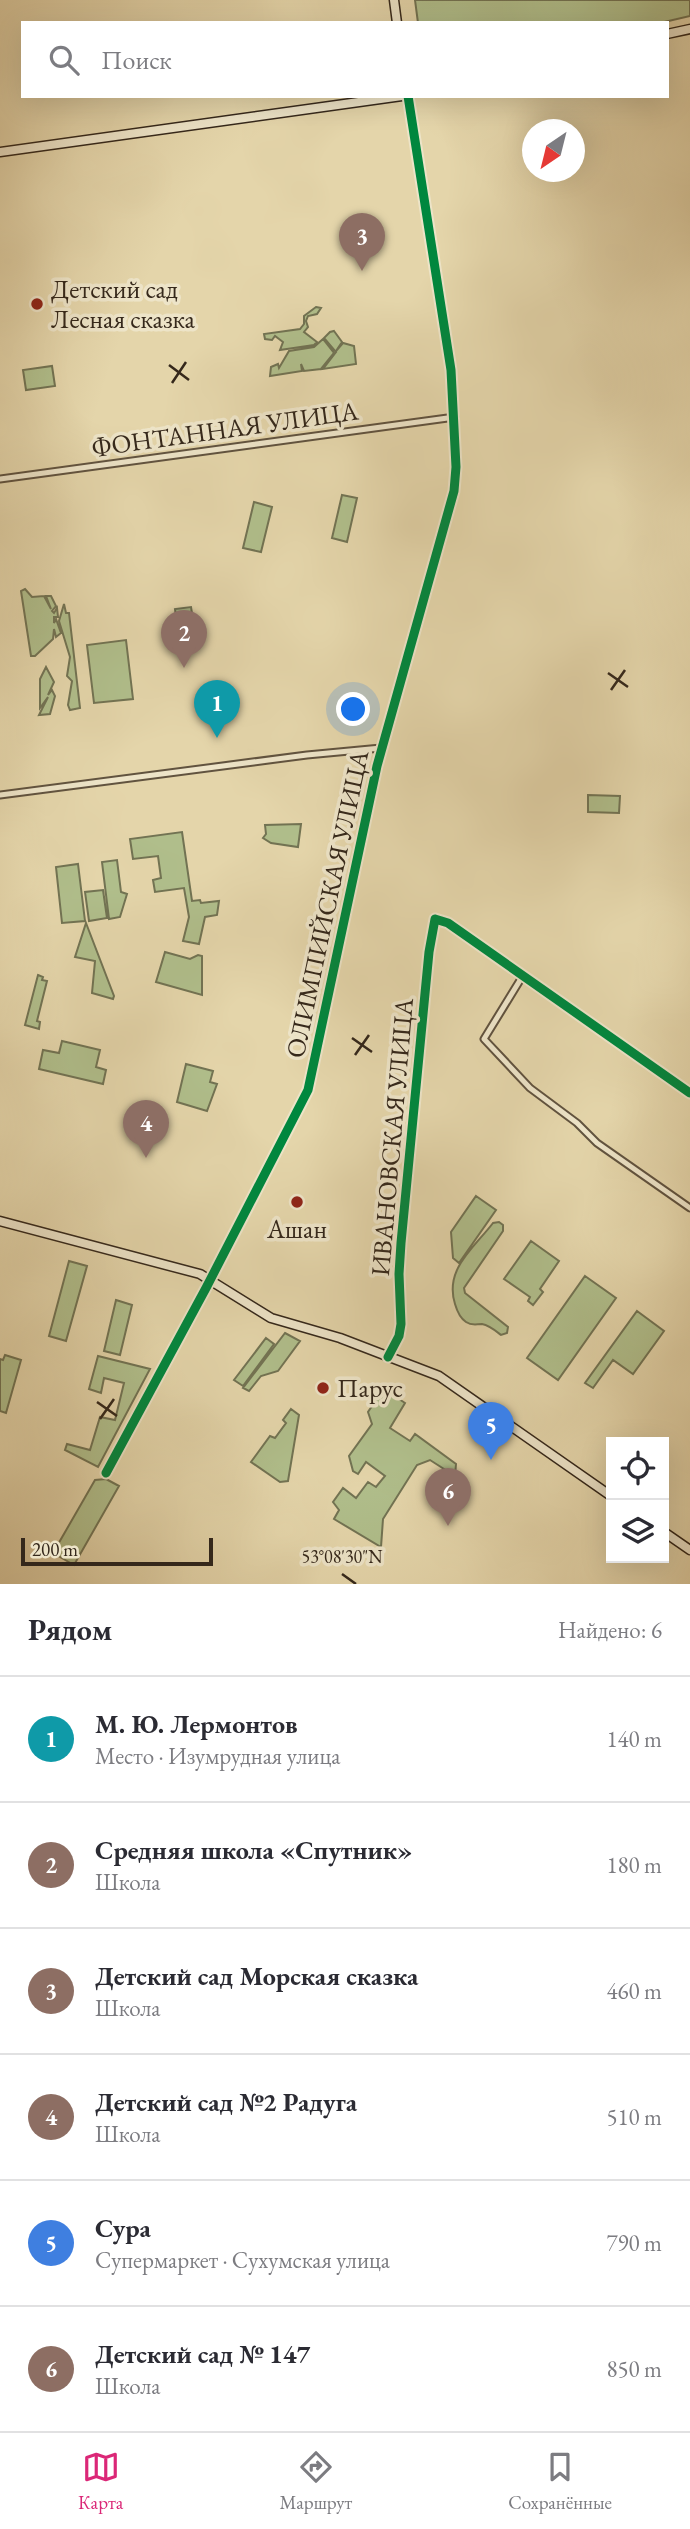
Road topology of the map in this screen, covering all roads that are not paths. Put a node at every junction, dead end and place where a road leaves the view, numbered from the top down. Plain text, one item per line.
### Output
1 (394, 0) edge
2 (397, 21) edge
3 (690, 29) edge
4 (669, 34) edge
5 (388, 98) edge
6 (408, 98) edge
7 (0, 152) edge
8 (455, 417) junction
9 (0, 479) edge
10 (382, 748) junction
11 (0, 795) edge
12 (522, 977) junction
13 (690, 1093) edge
14 (690, 1208) edge
15 (0, 1220) edge
16 (210, 1278) junction
17 (388, 1357) junction
18 (106, 1474) dead end
19 (606, 1493) edge
20 (669, 1535) edge
21 (690, 1550) edge

1 - 2 main road
3 - 4 main road
5 - 7 main road
6 - 8 street, ОЛИМПИЙСКАЯ УЛИЦА
8 - 9 street, ФОНТАННАЯ УЛИЦА
8 - 10 street, ОЛИМПИЙСКАЯ УЛИЦА
10 - 11 street
10 - 16 street, ОЛИМПИЙСКАЯ УЛИЦА
12 - 13 street
12 - 14 street
12 - 17 street, ИВАНОВСКАЯ УЛИЦА
15 - 16 main road
16 - 17 main road
16 - 18 street, ОЛИМПИЙСКАЯ УЛИЦА
17 - 19 main road
20 - 21 main road

